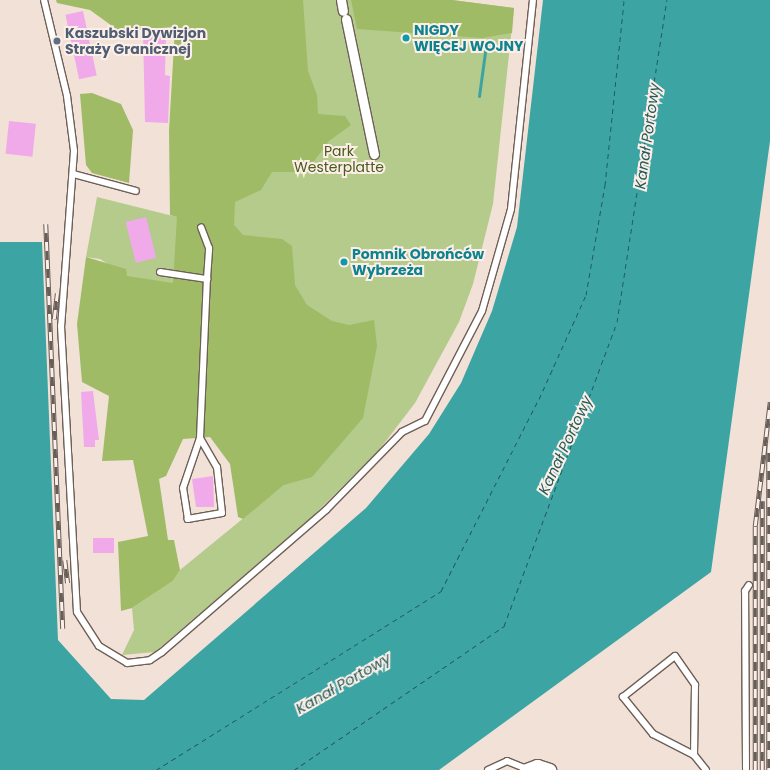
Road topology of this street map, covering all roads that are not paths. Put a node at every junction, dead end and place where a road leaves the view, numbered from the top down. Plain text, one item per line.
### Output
1 (44, 0) edge
2 (341, 0) edge
3 (533, 0) edge
4 (374, 154) dead end
5 (73, 174) junction
6 (136, 191) dead end
7 (201, 227) dead end
8 (160, 272) dead end
9 (207, 279) junction
10 (200, 438) junction
11 (749, 585) dead end
12 (694, 755) junction
13 (488, 770) edge
14 (526, 770) edge
15 (549, 770) edge
16 (706, 770) edge
17 (746, 770) edge

1 - 5 lane
2 - 4 street
3 - 5 lane
5 - 6 lane
7 - 9 lane
8 - 9 lane
9 - 10 lane
10 - 10 lane
11 - 17 lane
12 - 12 lane
12 - 16 lane
13 - 14 lane
14 - 15 street

